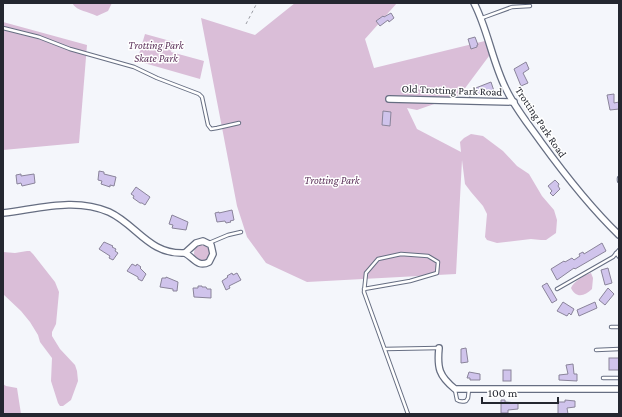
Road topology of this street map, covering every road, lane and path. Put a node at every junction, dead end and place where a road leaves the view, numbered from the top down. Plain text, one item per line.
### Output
1 (257, 3) edge
2 (474, 3) edge
3 (530, 6) dead end
4 (481, 18) junction
5 (246, 24) dead end
6 (3, 28) edge
7 (389, 99) dead end
8 (514, 102) junction
9 (239, 123) dead end
10 (619, 178) edge
11 (619, 181) edge
12 (3, 213) edge
13 (241, 232) dead end
14 (619, 236) edge
15 (209, 243) junction
16 (619, 250) edge
17 (616, 253) junction
18 (185, 254) junction
19 (619, 256) edge
20 (364, 289) junction
21 (557, 289) dead end
22 (610, 327) dead end
23 (619, 327) edge
24 (439, 348) joint
25 (385, 349) junction
26 (619, 349) edge
27 (596, 350) dead end
28 (603, 378) dead end
29 (619, 378) edge
30 (455, 389) junction
31 (469, 389) junction
32 (619, 389) edge
33 (408, 414) edge

1 - 5 path
2 - 4 street, Trotting Park Road
3 - 4 lane
4 - 8 street, Trotting Park Road
6 - 9 lane
7 - 8 street, Old Trotting Park Road
8 - 14 street, Trotting Park Road
10 - 11 lane
12 - 18 street
13 - 15 lane
15 - 18 street
15 - 18 street
16 - 17 lane
17 - 19 lane
17 - 21 lane
20 - 20 lane
20 - 25 lane
22 - 23 lane
24 - 25 lane
24 - 30 street
25 - 33 lane
26 - 27 lane
28 - 29 lane
30 - 31 street
30 - 31 lane
31 - 32 street

